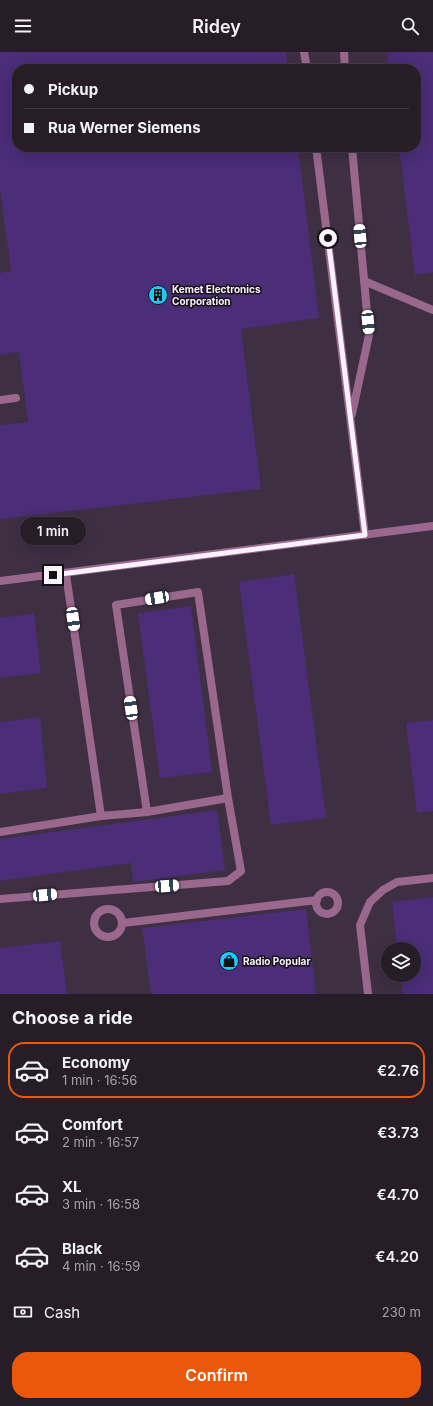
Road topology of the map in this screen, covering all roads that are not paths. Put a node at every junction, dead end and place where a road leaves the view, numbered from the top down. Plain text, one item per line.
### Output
1 (304, 52) edge
2 (344, 52) edge
3 (306, 64) edge
4 (345, 64) edge
5 (317, 152) edge
6 (352, 152) edge
7 (364, 281) junction
8 (433, 310) edge
9 (16, 398) dead end
10 (0, 400) edge
11 (350, 421) junction
12 (433, 526) edge
13 (365, 535) junction
14 (66, 574) junction
15 (0, 582) edge
16 (228, 798) junction
17 (147, 812) junction
18 (101, 816) junction
19 (0, 832) edge
20 (433, 878) edge
21 (0, 899) edge
22 (317, 900) dead end
23 (123, 923) dead end
24 (368, 994) edge

1 - 3 street
2 - 4 street
5 - 11 street
6 - 7 street
7 - 8 street
7 - 11 street
9 - 10 street
11 - 13 street
12 - 13 street
13 - 14 street
14 - 15 street
14 - 18 street
16 - 17 street
16 - 17 street
16 - 21 street
17 - 18 street
18 - 19 street
20 - 24 street
22 - 23 street

